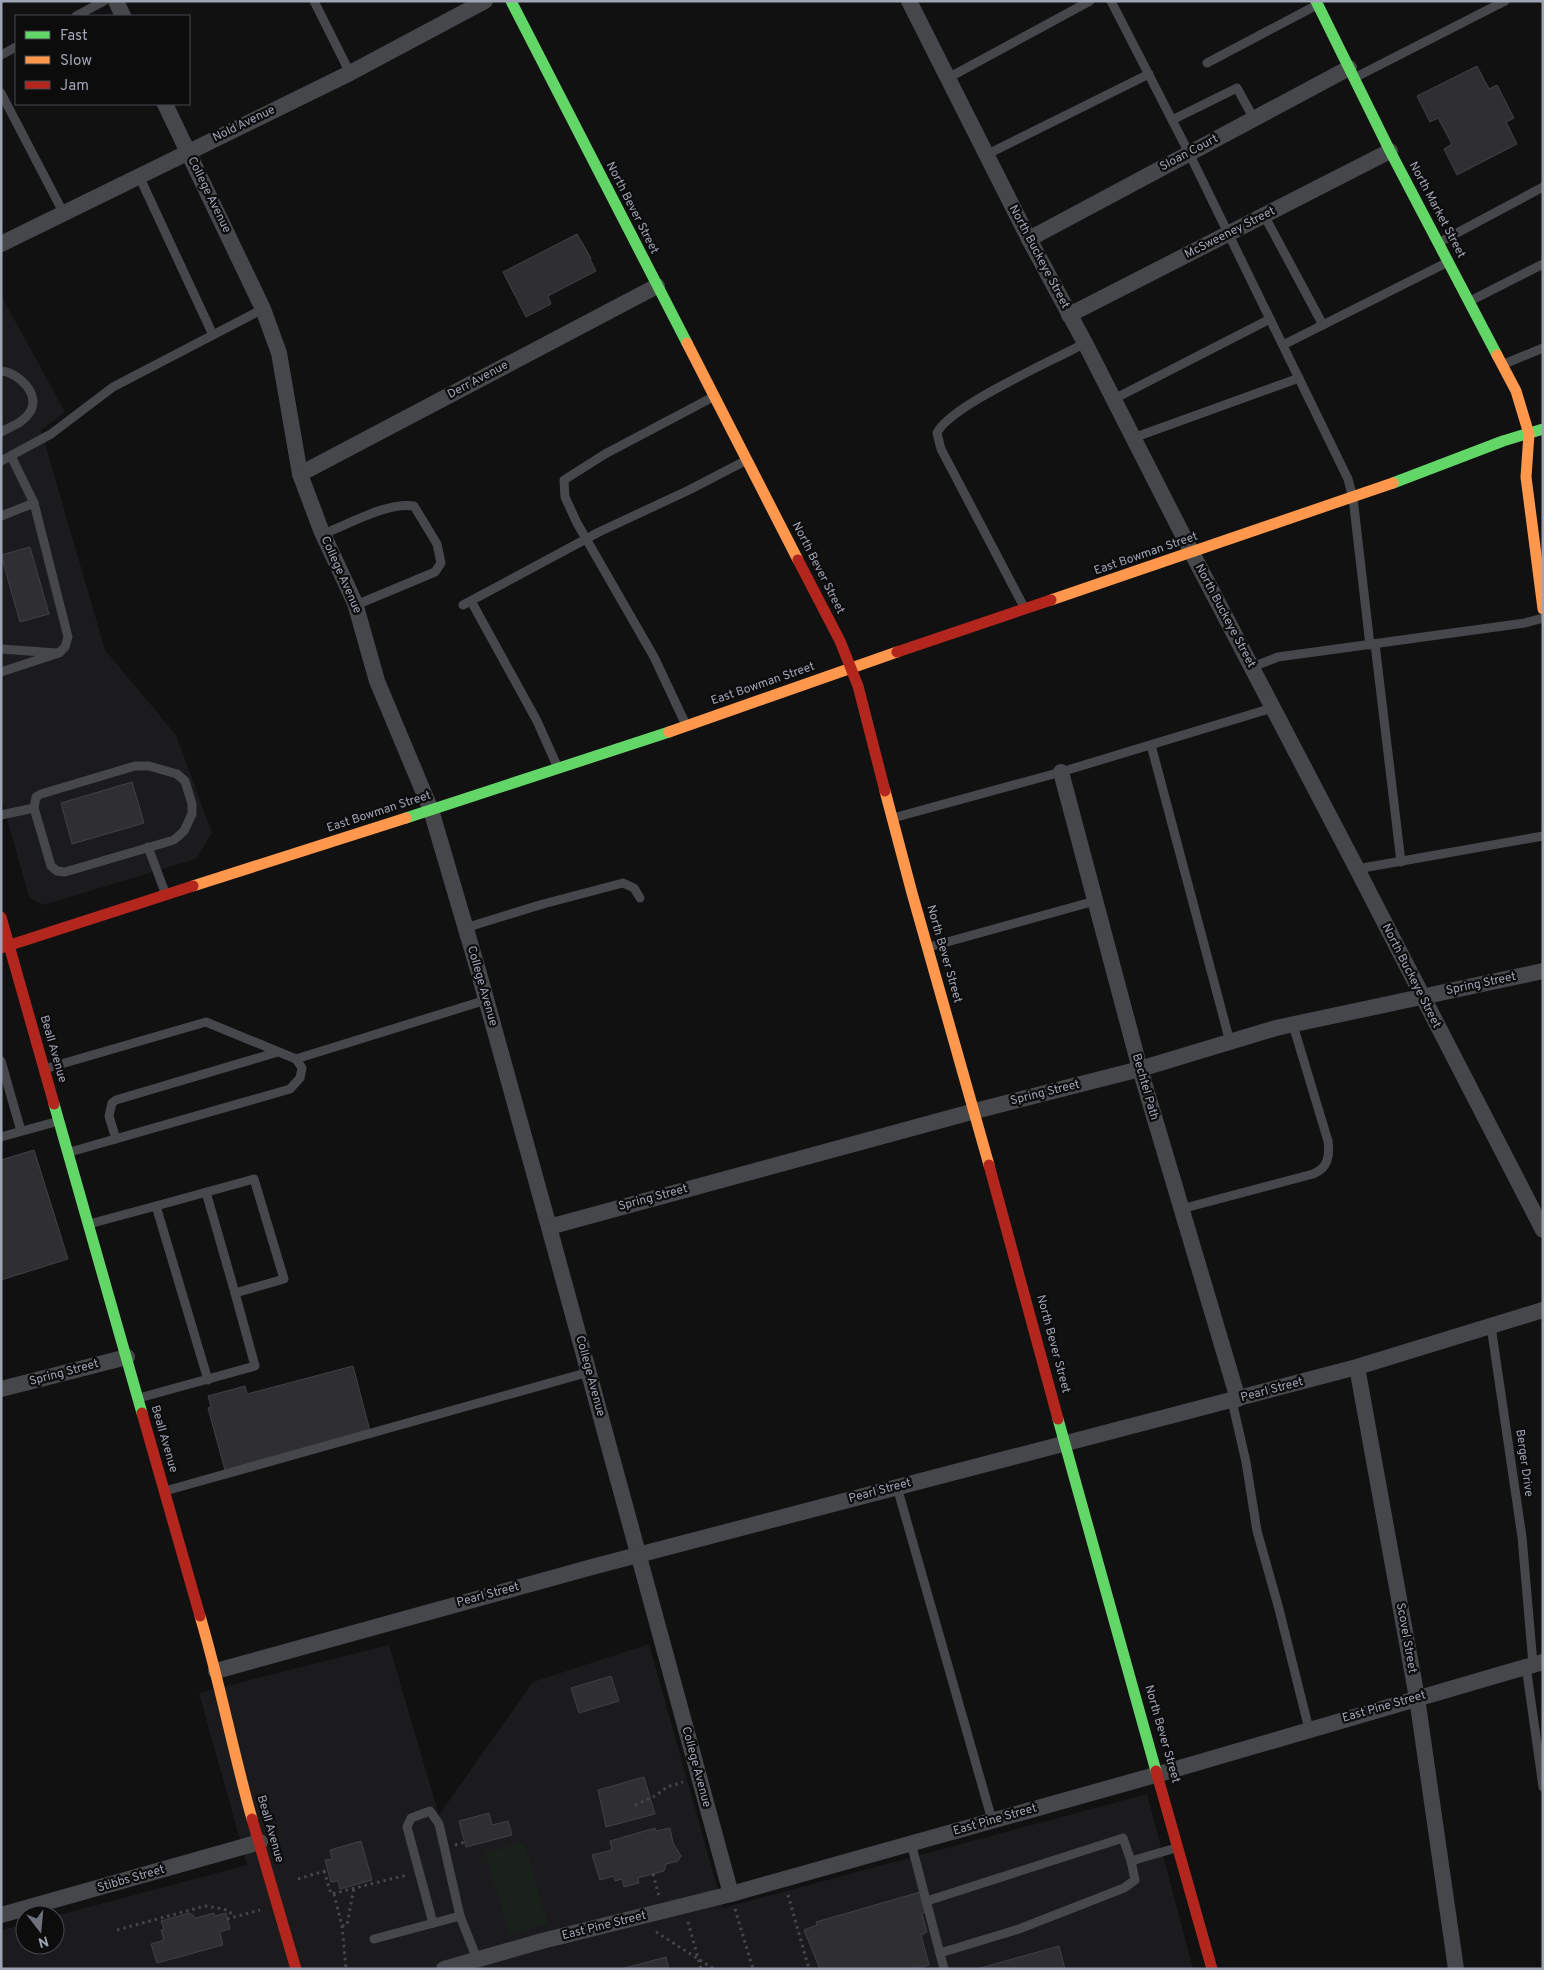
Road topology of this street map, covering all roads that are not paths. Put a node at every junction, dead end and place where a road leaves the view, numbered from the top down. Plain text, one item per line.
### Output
1 (104, 1) edge
2 (116, 1) edge
3 (314, 1) edge
4 (485, 1) edge
5 (511, 1) edge
6 (909, 1) edge
7 (1090, 1) edge
8 (1111, 1) edge
9 (1505, 1) edge
10 (1317, 3) edge
11 (78, 15) edge
12 (123, 15) edge
13 (15, 48) edge
14 (1, 55) edge
15 (1208, 63) dead end
16 (350, 73) junction
17 (1352, 73) junction
18 (1148, 74) junction
19 (948, 78) junction
20 (1, 93) edge
21 (164, 105) edge
22 (1254, 119) junction
23 (1172, 120) junction
24 (1390, 151) junction
25 (188, 152) junction
26 (1189, 153) junction
27 (986, 154) junction
28 (139, 176) junction
29 (1543, 186) edge
30 (63, 212) junction
31 (1264, 216) junction
32 (1229, 234) junction
33 (1029, 238) junction
34 (1439, 243) junction
35 (1, 244) edge
36 (1448, 262) junction
37 (1543, 264) edge
38 (657, 286) junction
39 (1470, 301) junction
40 (263, 309) junction
41 (1069, 315) junction
42 (1270, 319) junction
43 (1323, 325) junction
44 (213, 335) junction
45 (1085, 343) junction
46 (1283, 345) junction
47 (1543, 348) edge
48 (1502, 364) junction
49 (1, 371) edge
50 (1299, 378) junction
51 (715, 396) junction
52 (1114, 399) junction
53 (1543, 430) edge
54 (1, 432) edge
55 (1529, 434) junction
56 (1133, 438) junction
57 (11, 456) junction
58 (748, 459) junction
59 (1, 461) edge
60 (300, 474) junction
61 (1353, 498) junction
62 (34, 503) junction
63 (1, 516) edge
64 (323, 534) junction
65 (587, 538) junction
66 (1192, 553) junction
67 (356, 605) junction
68 (1025, 609) junction
69 (1543, 609) edge
70 (1543, 618) edge
71 (1372, 644) junction
72 (1, 648) edge
73 (59, 653) junction
74 (1252, 667) junction
75 (851, 668) junction
76 (1, 672) edge
77 (1272, 708) junction
78 (686, 726) junction
79 (1151, 746) junction
80 (558, 768) junction
81 (1061, 772) junction
82 (34, 808) junction
83 (431, 810) junction
84 (1, 815) edge
85 (892, 818) junction
86 (1543, 836) edge
87 (148, 847) junction
88 (1401, 862) junction
89 (1358, 869) junction
90 (166, 895) junction
91 (640, 898) dead end
92 (1095, 901) junction
93 (1, 917) edge
94 (466, 928) junction
95 (5, 947) edge
96 (927, 947) junction
97 (1543, 970) edge
98 (1421, 996) junction
99 (486, 1000) junction
100 (1293, 1025) junction
101 (1230, 1042) junction
102 (278, 1052) junction
103 (296, 1059) junction
104 (1, 1061) edge
105 (44, 1069) junction
106 (1140, 1069) junction
107 (976, 1111) junction
108 (59, 1121) junction
109 (21, 1131) junction
110 (1, 1137) edge
111 (116, 1139) junction
112 (68, 1153) junction
113 (206, 1192) junction
114 (156, 1206) junction
115 (1181, 1209) junction
116 (89, 1224) junction
117 (549, 1226) junction
118 (1543, 1230) edge
119 (235, 1293) junction
120 (1543, 1310) edge
121 (1492, 1326) junction
122 (127, 1357) junction
123 (1357, 1367) junction
124 (589, 1372) junction
125 (208, 1380) junction
126 (1, 1389) edge
127 (138, 1398) junction
128 (1235, 1400) junction
129 (1065, 1443) junction
130 (897, 1487) junction
131 (165, 1491) junction
132 (639, 1556) junction
133 (1534, 1664) edge
134 (216, 1671) junction
135 (1416, 1698) junction
136 (1309, 1729) junction
137 (1159, 1774) junction
138 (1543, 1787) edge
139 (992, 1820) junction
140 (260, 1842) junction
141 (912, 1843) junction
142 (1179, 1847) junction
143 (1132, 1861) junction
144 (731, 1894) junction
145 (927, 1901) junction
146 (1, 1915) edge
147 (460, 1916) junction
148 (433, 1923) junction
149 (374, 1939) dead end
150 (940, 1953) junction
151 (477, 1959) junction
152 (296, 1969) edge
153 (444, 1969) edge
154 (944, 1969) edge
155 (1212, 1969) edge
156 (1456, 1969) edge

1 - 11 lane
2 - 12 street
3 - 16 lane
4 - 16 street, Nold Avenue
5 - 38 main road, North Bever Street
6 - 19 street, North Buckeye Street
7 - 19 lane
8 - 18 lane
9 - 17 lane
10 - 15 lane
10 - 17 main road, North Market Street
13 - 14 lane
16 - 25 street, Nold Avenue
17 - 22 street, Sloan Court
17 - 24 main road, North Market Street
18 - 23 lane
18 - 27 lane
19 - 27 street, North Buckeye Street
20 - 30 lane
21 - 25 street, College Avenue
22 - 23 lane
22 - 26 street, Sloan Court
23 - 26 lane
24 - 31 street, McSweeney Street
24 - 34 main road, North Market Street
25 - 28 street, Nold Avenue
25 - 40 street, College Avenue
26 - 32 lane
26 - 33 street, Sloan Court
27 - 33 street, North Buckeye Street
28 - 30 street, Nold Avenue
28 - 44 lane
29 - 34 lane
30 - 35 street, Nold Avenue
31 - 32 street, McSweeney Street
31 - 43 lane
32 - 41 street, McSweeney Street
32 - 42 lane
33 - 41 street, North Buckeye Street
34 - 36 main road, North Market Street
36 - 39 main road, North Market Street
36 - 43 lane
37 - 39 lane
38 - 51 main road, North Bever Street
38 - 60 street, Derr Avenue
39 - 48 main road, North Market Street
40 - 44 lane
40 - 60 street, College Avenue
41 - 45 street, North Buckeye Street
42 - 46 lane
42 - 52 lane
43 - 46 lane
44 - 57 lane
45 - 52 street, North Buckeye Street
45 - 68 lane
46 - 50 lane
47 - 48 lane
48 - 55 main road, North Market Street
49 - 54 lane
50 - 56 lane
50 - 61 lane
51 - 58 main road, North Bever Street
51 - 65 lane
52 - 56 street, North Buckeye Street
53 - 55 main road, East Bowman Street
55 - 61 main road, East Bowman Street
55 - 69 main road
56 - 66 street, North Buckeye Street
57 - 59 lane
57 - 62 lane
58 - 65 lane
58 - 75 main road, North Bever Street
60 - 64 street, College Avenue
61 - 66 main road, East Bowman Street
61 - 71 lane
62 - 63 lane
62 - 73 lane
64 - 67 street, College Avenue
64 - 67 lane
65 - 78 lane
65 - 80 lane
66 - 68 main road, East Bowman Street
66 - 74 street, North Buckeye Street
67 - 83 street, College Avenue
68 - 75 main road, East Bowman Street
70 - 71 lane
71 - 74 lane
71 - 88 lane
72 - 73 lane
73 - 76 lane
74 - 77 street, North Buckeye Street
75 - 78 main road, East Bowman Street
75 - 85 main road, North Bever Street
77 - 79 lane
77 - 89 street, North Buckeye Street
78 - 80 main road, East Bowman Street
79 - 81 lane
79 - 101 lane
80 - 83 main road, East Bowman Street
81 - 85 lane
81 - 92 street, Bechtel Path
82 - 84 lane
82 - 87 lane
82 - 87 lane
83 - 90 main road, East Bowman Street
83 - 94 street, College Avenue
85 - 96 main road, North Bever Street
86 - 88 lane
87 - 90 lane
88 - 89 lane
89 - 98 street, North Buckeye Street
90 - 95 main road, East Bowman Street
91 - 94 lane
92 - 96 lane
92 - 106 street, Bechtel Path
93 - 95 main road, Beall Avenue
94 - 99 street, College Avenue
95 - 105 main road, Beall Avenue
96 - 107 main road, North Bever Street
97 - 98 street, Spring Street
98 - 100 street, Spring Street
98 - 118 street, North Buckeye Street
99 - 103 lane
99 - 117 street, College Avenue
100 - 101 street, Spring Street
100 - 115 lane
101 - 106 street, Spring Street
102 - 103 lane
102 - 105 lane
102 - 111 lane
103 - 111 lane
104 - 109 lane
105 - 108 main road, Beall Avenue
106 - 107 street, Spring Street
106 - 115 street, Bechtel Path
107 - 117 street, Spring Street
107 - 129 main road, North Bever Street
108 - 109 lane
108 - 112 main road, Beall Avenue
109 - 110 lane
111 - 112 lane
112 - 116 main road, Beall Avenue
113 - 114 lane
113 - 119 lane
113 - 119 lane
114 - 116 lane
114 - 125 lane
115 - 128 street, Bechtel Path
116 - 122 main road, Beall Avenue
117 - 124 street, College Avenue
119 - 125 lane
120 - 121 street, Pearl Street
121 - 123 street, Pearl Street
121 - 133 lane, Berger Drive
122 - 126 street, Spring Street
122 - 127 main road, Beall Avenue
123 - 128 street, Pearl Street
123 - 135 street, Scovel Street
124 - 131 lane
124 - 132 street, College Avenue
125 - 127 lane
127 - 131 main road, Beall Avenue
128 - 129 street, Pearl Street
128 - 136 lane
129 - 130 street, Pearl Street
129 - 137 main road, North Bever Street
130 - 132 street, Pearl Street
130 - 139 lane
131 - 134 main road, Beall Avenue
132 - 134 street, Pearl Street
132 - 144 street, College Avenue
133 - 135 street, East Pine Street
133 - 138 lane, Berger Drive
134 - 140 main road, Beall Avenue
135 - 136 street, East Pine Street
135 - 156 street, Scovel Street
136 - 137 street, East Pine Street
137 - 139 street, East Pine Street
137 - 142 main road, North Bever Street
139 - 141 street, East Pine Street
140 - 146 street, Stibbs Street
140 - 152 main road, Beall Avenue
141 - 144 street, East Pine Street
141 - 145 lane
142 - 143 lane
142 - 155 main road, North Bever Street
143 - 145 lane
143 - 150 lane
144 - 151 street, East Pine Street
145 - 150 lane
147 - 148 lane
147 - 148 lane
147 - 151 lane
148 - 149 lane
150 - 154 lane
151 - 153 street, East Pine Street

